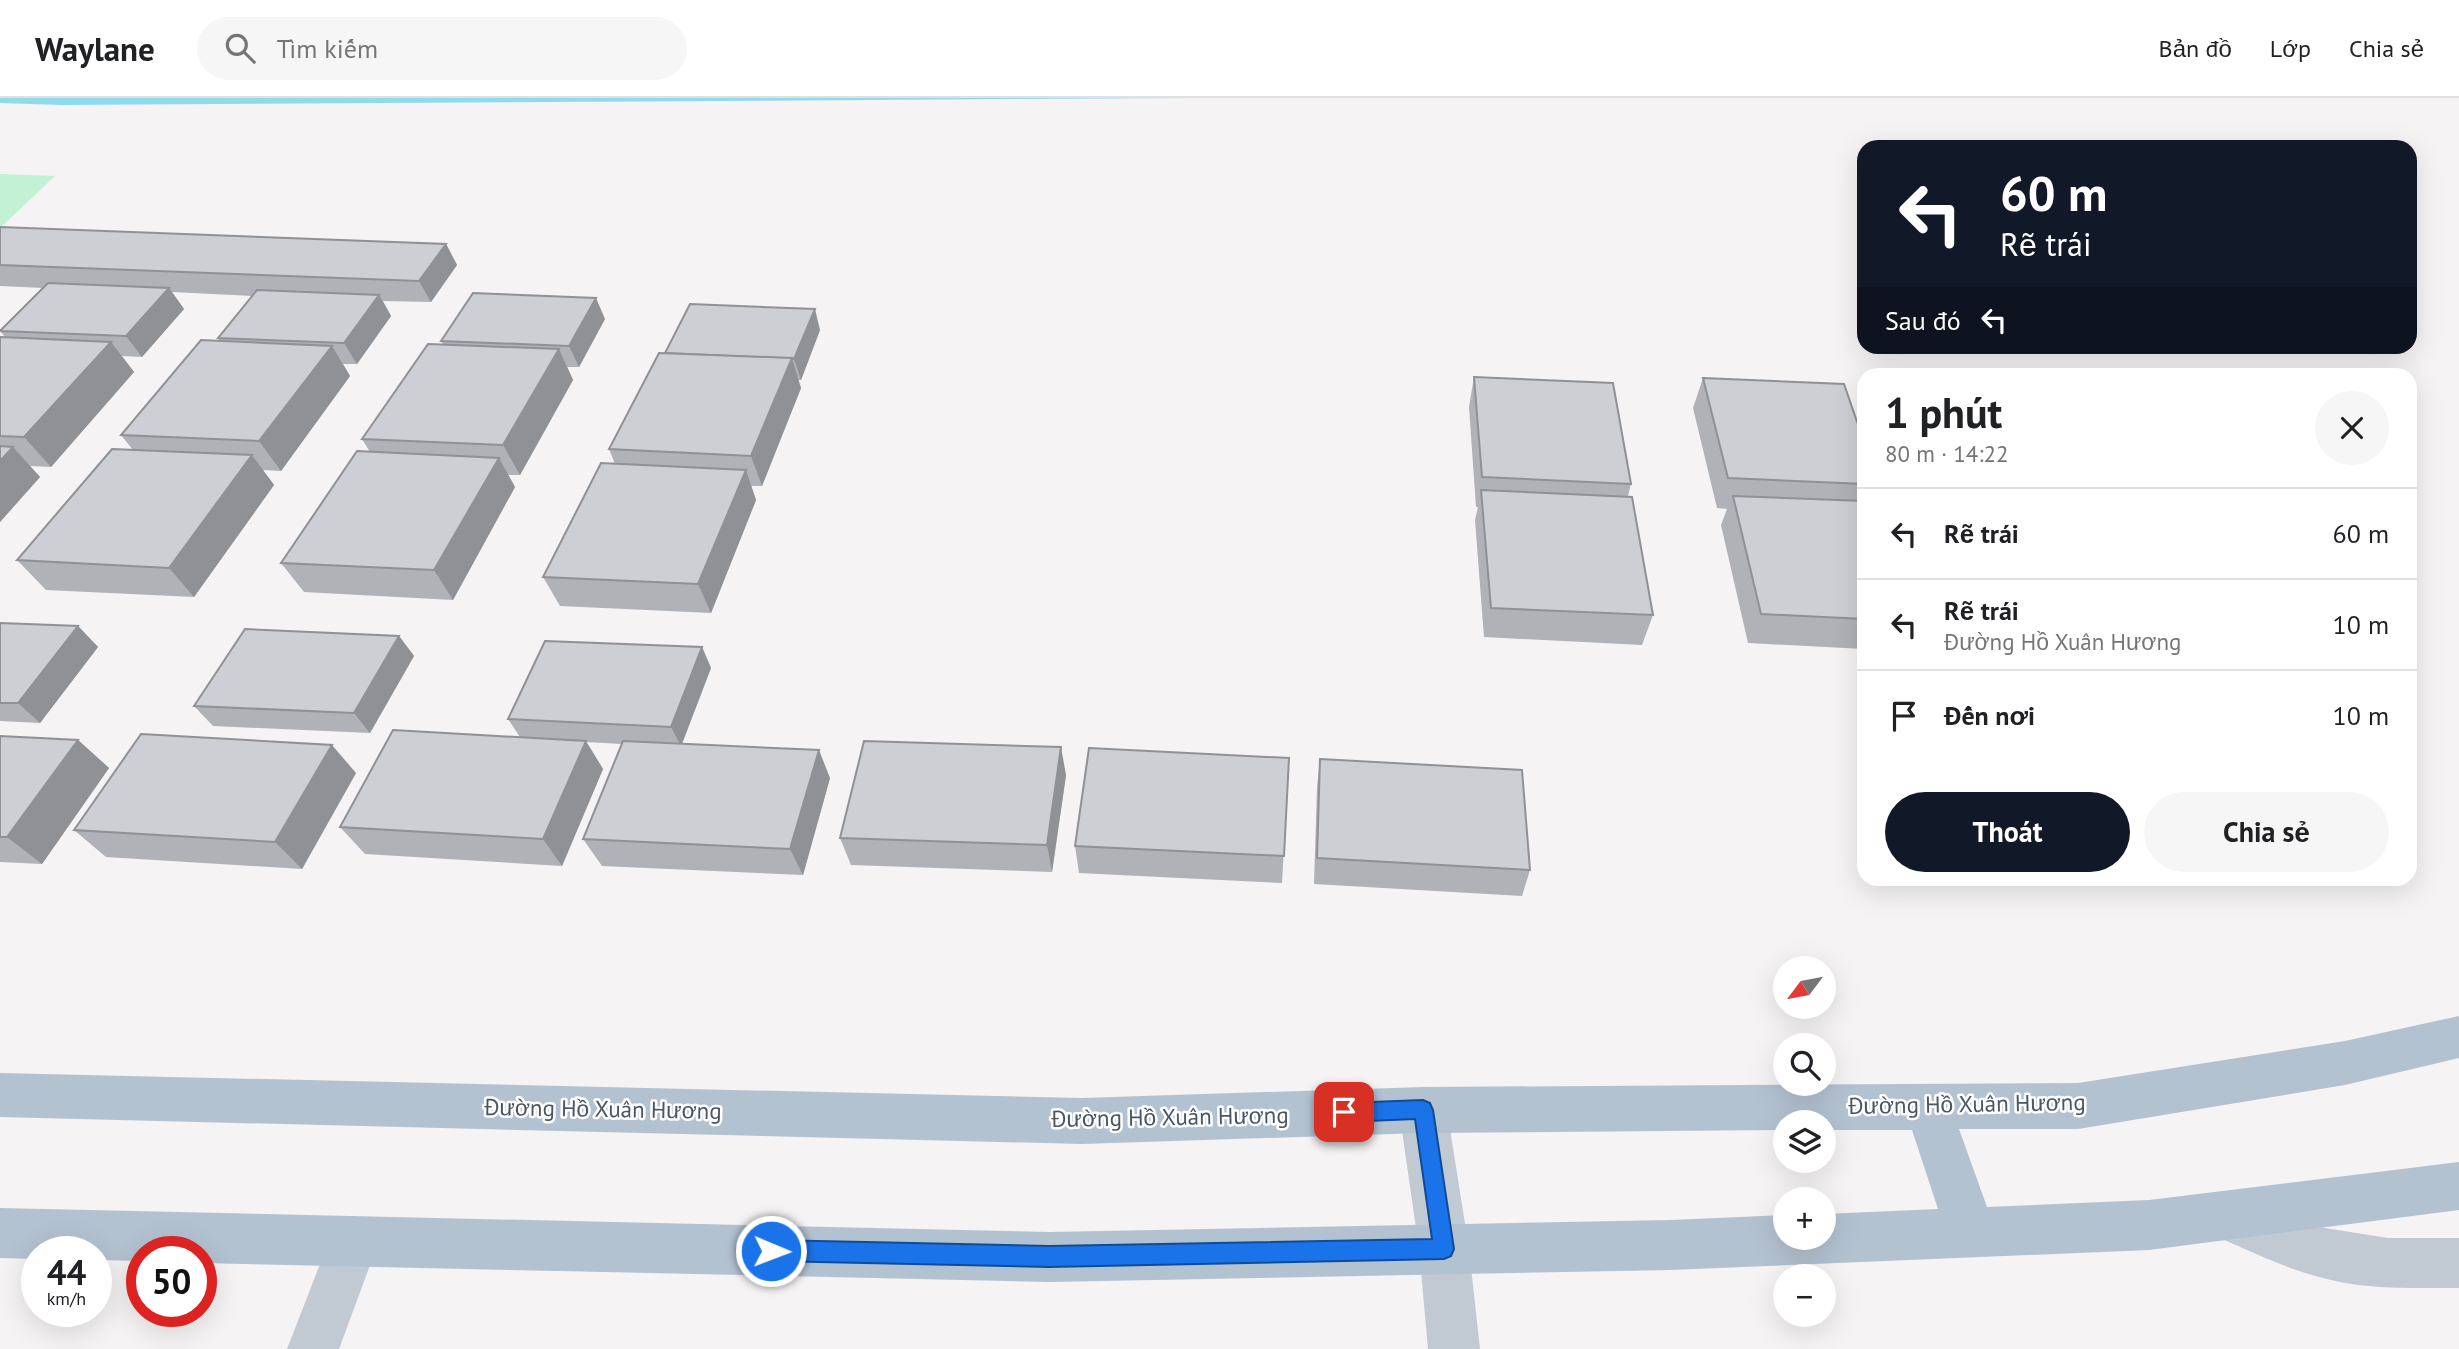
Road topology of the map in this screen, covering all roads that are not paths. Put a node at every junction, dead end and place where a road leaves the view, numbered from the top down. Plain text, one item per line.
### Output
1 (2459, 1037) edge
2 (0, 1095) edge
3 (1927, 1106) junction
4 (1423, 1110) junction
5 (2459, 1186) edge
6 (2225, 1216) junction
7 (1971, 1232) junction
8 (0, 1233) edge
9 (354, 1241) junction
10 (1444, 1249) junction
11 (2459, 1263) edge
12 (313, 1349) edge
13 (1454, 1349) edge

1 - 3 main road, Đường Hồ Xuân Hương
2 - 4 main road, Đường Hồ Xuân Hương
3 - 4 main road, Đường Hồ Xuân Hương
3 - 7 main road
4 - 10 street
5 - 6 main road
6 - 7 main road
6 - 11 street
7 - 10 main road
8 - 9 main road
9 - 10 main road
9 - 12 street
10 - 13 street

